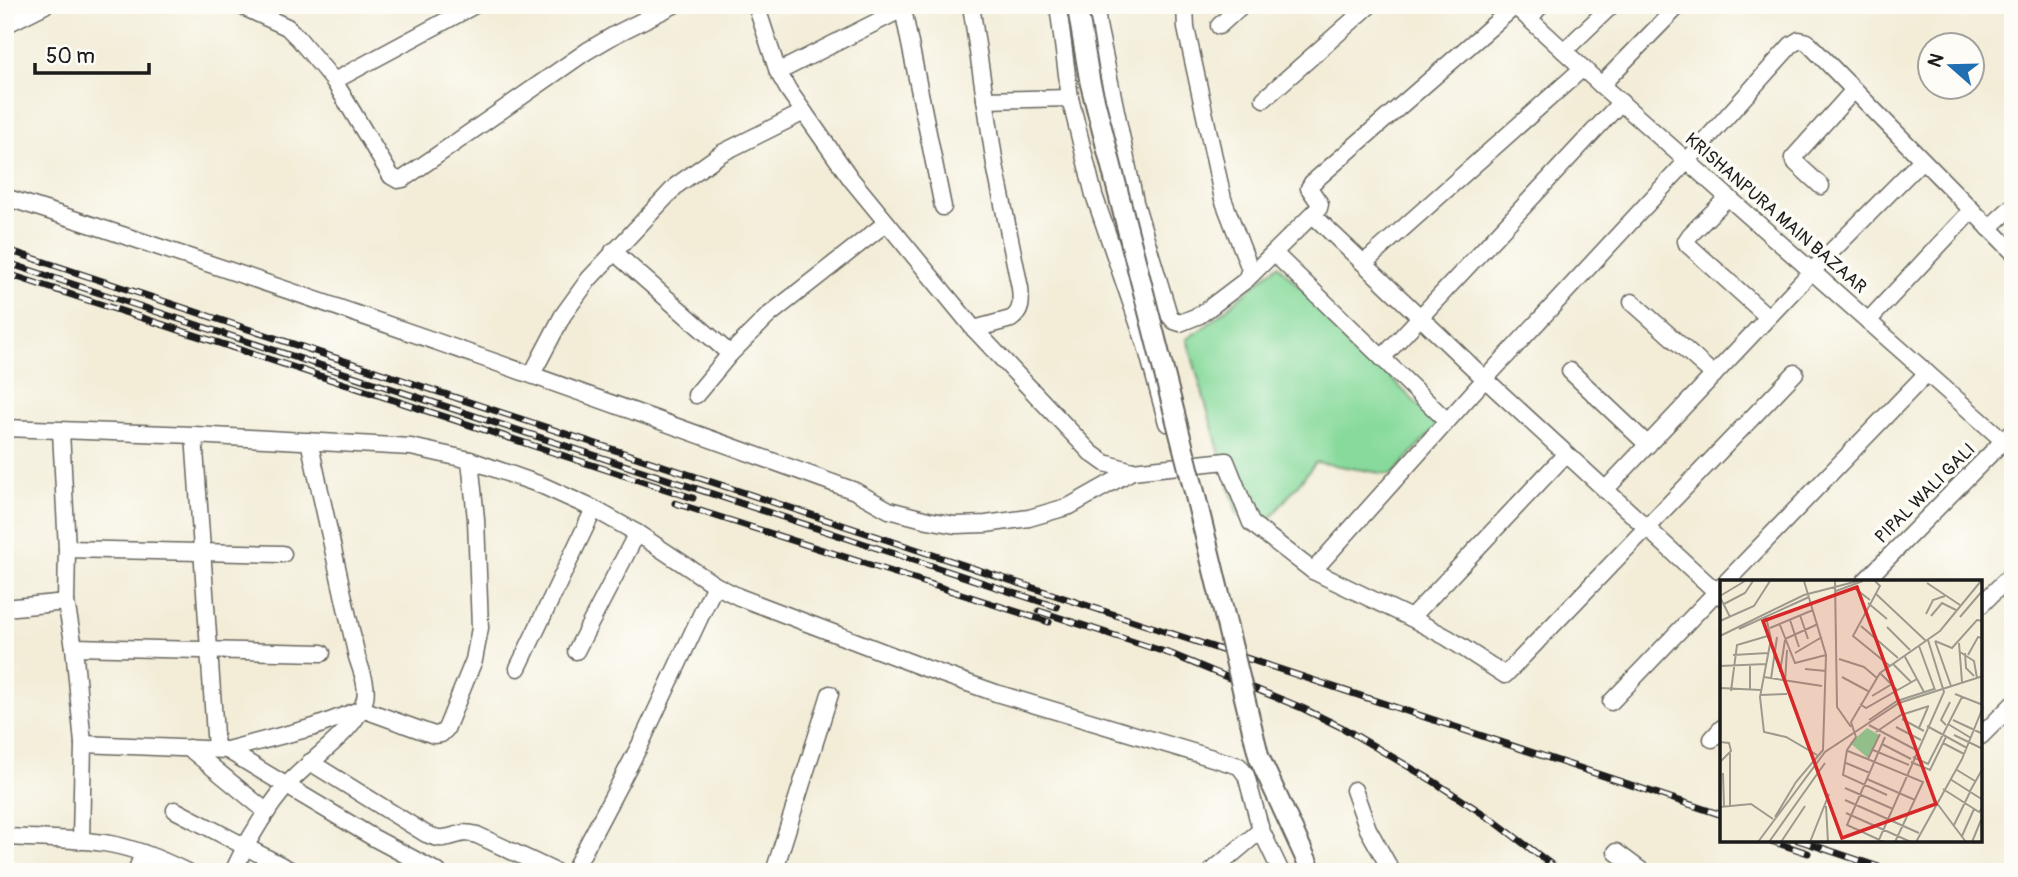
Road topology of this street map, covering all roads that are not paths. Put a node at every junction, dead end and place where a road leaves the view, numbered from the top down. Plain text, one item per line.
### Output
1 (45, 5) edge
2 (239, 5) edge
3 (475, 5) edge
4 (674, 5) edge
5 (755, 5) edge
6 (971, 5) edge
7 (1058, 5) edge
8 (1077, 5) edge
9 (1096, 5) edge
10 (1185, 5) edge
11 (1242, 5) edge
12 (1370, 5) edge
13 (1541, 5) edge
14 (1612, 5) edge
15 (1679, 5) edge
16 (1514, 6) edge
17 (907, 7) edge
18 (1529, 19) junction
19 (5, 25) edge
20 (1219, 26) dead end
21 (1564, 51) junction
22 (1583, 68) junction
23 (778, 72) junction
24 (334, 81) junction
25 (1601, 85) junction
26 (1854, 90) junction
27 (1070, 98) junction
28 (1264, 99) dead end
29 (985, 100) junction
30 (1621, 102) junction
31 (804, 112) junction
32 (1922, 160) junction
33 (1687, 161) junction
34 (1821, 186) dead end
35 (5, 197) edge
36 (1728, 197) junction
37 (2013, 206) edge
38 (943, 207) dead end
39 (1972, 210) junction
40 (1313, 215) junction
41 (886, 223) junction
42 (1989, 228) junction
43 (613, 251) junction
44 (2013, 251) edge
45 (1274, 253) junction
46 (1364, 264) junction
47 (1812, 271) junction
48 (1246, 279) junction
49 (1632, 302) dead end
50 (1420, 317) junction
51 (1768, 317) junction
52 (1868, 321) junction
53 (974, 329) junction
54 (730, 354) junction
55 (1382, 358) junction
56 (1570, 371) dead end
57 (1795, 373) dead end
58 (1927, 373) junction
59 (532, 374) junction
60 (1713, 375) junction
61 (1486, 379) junction
62 (696, 395) dead end
63 (1447, 421) junction
64 (5, 428) edge
65 (61, 431) junction
66 (194, 435) junction
67 (2010, 440) edge
68 (309, 441) junction
69 (1648, 444) junction
70 (1566, 454) junction
71 (470, 460) junction
72 (1179, 466) junction
73 (1132, 471) junction
74 (1605, 490) junction
75 (594, 509) junction
76 (1647, 528) junction
77 (637, 533) junction
78 (67, 549) junction
79 (203, 552) junction
80 (283, 554) dead end
81 (1312, 571) junction
82 (2013, 573) edge
83 (1731, 580) edge
84 (1866, 580) edge
85 (715, 585) junction
86 (1720, 587) edge
87 (1720, 591) edge
88 (66, 602) junction
89 (1983, 603) edge
90 (5, 608) edge
91 (1411, 618) junction
92 (74, 647) junction
93 (209, 650) junction
94 (576, 651) dead end
95 (322, 653) dead end
96 (519, 668) dead end
97 (830, 694) dead end
98 (1611, 702) dead end
99 (2013, 704) edge
100 (362, 709) junction
101 (1983, 734) edge
102 (83, 744) junction
103 (189, 748) junction
104 (221, 750) junction
105 (310, 762) junction
106 (286, 786) junction
107 (1354, 790) dead end
108 (175, 810) dead end
109 (267, 812) junction
110 (1261, 830) junction
111 (5, 837) edge
112 (80, 841) junction
113 (244, 846) junction
114 (1616, 852) dead end
115 (143, 853) junction
116 (136, 872) edge
117 (187, 872) edge
118 (233, 872) edge
119 (294, 872) edge
120 (438, 872) edge
121 (555, 872) edge
122 (573, 872) edge
123 (775, 872) edge
124 (1211, 872) edge
125 (1281, 872) edge
126 (1312, 872) edge
127 (1392, 872) edge
128 (1643, 872) edge

1 - 19 street
2 - 24 street
3 - 24 street
4 - 24 street
5 - 23 street
6 - 29 street
7 - 27 street
8 - 126 main road, bridge
9 - 48 street
10 - 48 street
11 - 20 street
12 - 28 street
13 - 18 street
14 - 21 street
15 - 25 street
16 - 18 street, KRISHANPURA MAIN BAZAAR
16 - 40 street
17 - 23 street
17 - 38 street
18 - 21 street, KRISHANPURA MAIN BAZAAR
21 - 22 street, KRISHANPURA MAIN BAZAAR
22 - 25 street, KRISHANPURA MAIN BAZAAR
22 - 46 street
23 - 31 street
25 - 30 street, KRISHANPURA MAIN BAZAAR
26 - 32 street
26 - 33 street
26 - 34 street
27 - 29 street
27 - 72 street
29 - 53 street
30 - 33 street, KRISHANPURA MAIN BAZAAR
30 - 50 street
31 - 41 street
31 - 43 street
32 - 39 street
32 - 47 street
33 - 36 street, KRISHANPURA MAIN BAZAAR
33 - 61 street
35 - 59 street
36 - 47 street, KRISHANPURA MAIN BAZAAR
36 - 51 street
37 - 42 street
39 - 42 street
39 - 52 street
40 - 45 street
40 - 46 street
41 - 53 street
41 - 54 street
42 - 44 street
43 - 54 street
43 - 59 street
45 - 48 street
45 - 55 street
46 - 50 street
47 - 51 street
47 - 52 street, KRISHANPURA MAIN BAZAAR
49 - 60 street
50 - 55 street
50 - 61 street
51 - 60 street
52 - 58 street, KRISHANPURA MAIN BAZAAR
53 - 73 street
54 - 62 street
55 - 63 street
56 - 69 street
57 - 76 street
58 - 67 street, KRISHANPURA MAIN BAZAAR
58 - 83 street
59 - 73 street
60 - 69 street
61 - 63 street
61 - 70 street
63 - 81 street
64 - 65 street
65 - 66 street
65 - 78 street
66 - 68 street
66 - 79 street
67 - 84 street, PIPAL WALI GALI
68 - 71 street
68 - 100 street
69 - 74 street
70 - 74 street
70 - 91 street
71 - 75 street
71 - 100 street
72 - 73 street
72 - 81 street
74 - 76 street
75 - 77 street
75 - 96 street
76 - 86 street
76 - 91 street
77 - 85 street
77 - 94 street
78 - 79 street
78 - 88 street
79 - 80 street
79 - 93 street
81 - 91 street
82 - 89 street
85 - 110 street
85 - 122 street
87 - 98 street
88 - 90 street
88 - 92 street
92 - 93 street
92 - 102 street
93 - 95 street
93 - 104 street
97 - 123 street
99 - 101 street
100 - 104 street
100 - 105 street
102 - 103 street
102 - 112 street
103 - 104 street
103 - 109 street
104 - 106 street
105 - 106 street
105 - 121 street
106 - 109 street
106 - 120 street
107 - 127 street
108 - 113 street
109 - 113 street
110 - 124 street
110 - 125 street
111 - 112 street
112 - 115 street
113 - 118 street
113 - 119 street
114 - 128 street
115 - 116 street
115 - 117 street

